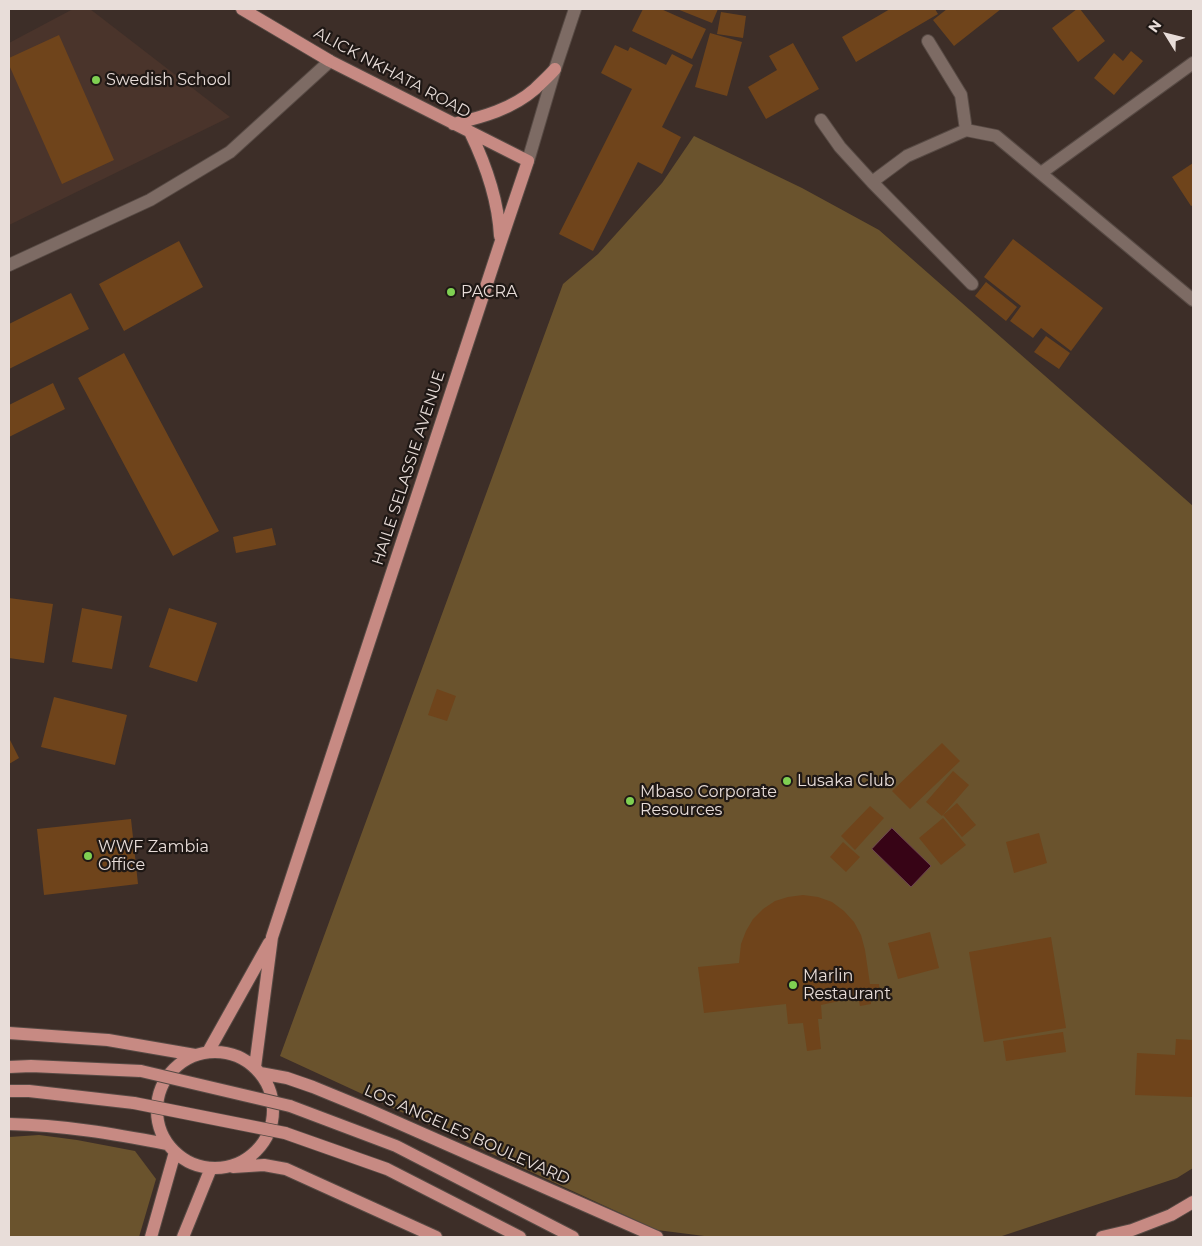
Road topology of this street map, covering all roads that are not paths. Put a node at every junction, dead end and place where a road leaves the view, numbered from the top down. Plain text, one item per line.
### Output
1 (242, 9) edge
2 (575, 9) edge
3 (928, 41) dead end
4 (330, 61) junction
5 (1193, 63) edge
6 (555, 69) junction
7 (821, 120) dead end
8 (453, 124) junction
9 (966, 130) junction
10 (470, 132) junction
11 (528, 161) junction
12 (1041, 173) junction
13 (872, 182) junction
14 (500, 244) junction
15 (9, 265) edge
16 (972, 284) dead end
17 (1193, 300) edge
18 (272, 937) junction
19 (9, 1033) edge
20 (208, 1052) junction
21 (195, 1055) junction
22 (9, 1067) edge
23 (257, 1070) junction
24 (9, 1091) edge
25 (9, 1124) edge
26 (171, 1148) junction
27 (215, 1168) junction
28 (1193, 1202) edge
29 (1127, 1234) edge
30 (151, 1237) edge
31 (184, 1237) edge
32 (436, 1237) edge
33 (520, 1237) edge
34 (573, 1237) edge
35 (657, 1237) edge
36 (1102, 1237) edge

1 - 4 main road, ALICK NKHATA ROAD
2 - 6 street, HAILE SELASSIE AVENUE
3 - 9 street
4 - 8 main road, ALICK NKHATA ROAD
4 - 15 street
5 - 12 street
6 - 8 main road
6 - 11 street, HAILE SELASSIE AVENUE
7 - 13 street
8 - 10 main road, ALICK NKHATA ROAD
9 - 12 street
9 - 13 street
10 - 11 main road, ALICK NKHATA ROAD
10 - 14 main road
11 - 14 main road, HAILE SELASSIE AVENUE
12 - 17 street
13 - 16 street
14 - 18 main road, HAILE SELASSIE AVENUE
18 - 20 main road, HAILE SELASSIE AVENUE
18 - 23 main road, HAILE SELASSIE AVENUE
19 - 21 main road
20 - 21 main road
20 - 23 main road
21 - 26 main road
22 - 34 main road, bridge
23 - 27 main road
23 - 35 main road, LOS ANGELES BOULEVARD
24 - 33 main road, bridge
25 - 26 main road
26 - 27 main road
26 - 30 main road
27 - 31 main road
27 - 32 main road
28 - 29 main road
29 - 36 main road

